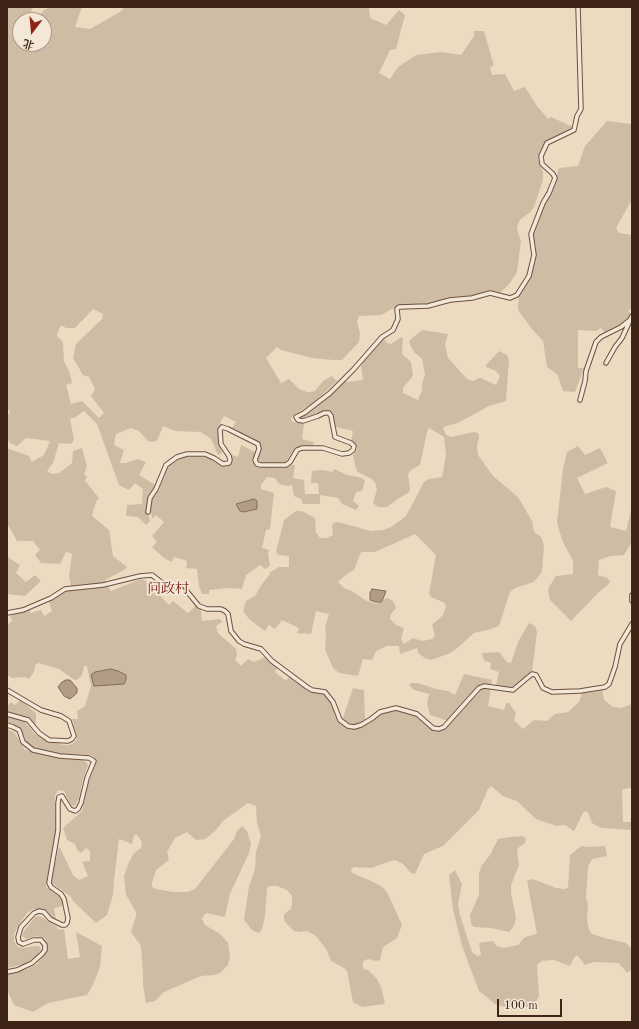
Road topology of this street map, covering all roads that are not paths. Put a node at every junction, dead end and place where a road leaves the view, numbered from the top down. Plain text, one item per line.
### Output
1 (578, 7) edge
2 (631, 318) edge
3 (606, 363) dead end
4 (580, 400) dead end
5 (148, 512) dead end
6 (632, 594) edge
7 (632, 601) edge
8 (7, 612) edge
9 (632, 624) edge
10 (7, 690) edge
11 (7, 714) edge
12 (7, 724) edge
13 (7, 972) edge

1 - 5 street
2 - 3 street
2 - 4 street
6 - 7 street
8 - 9 street
10 - 11 street
12 - 13 street

